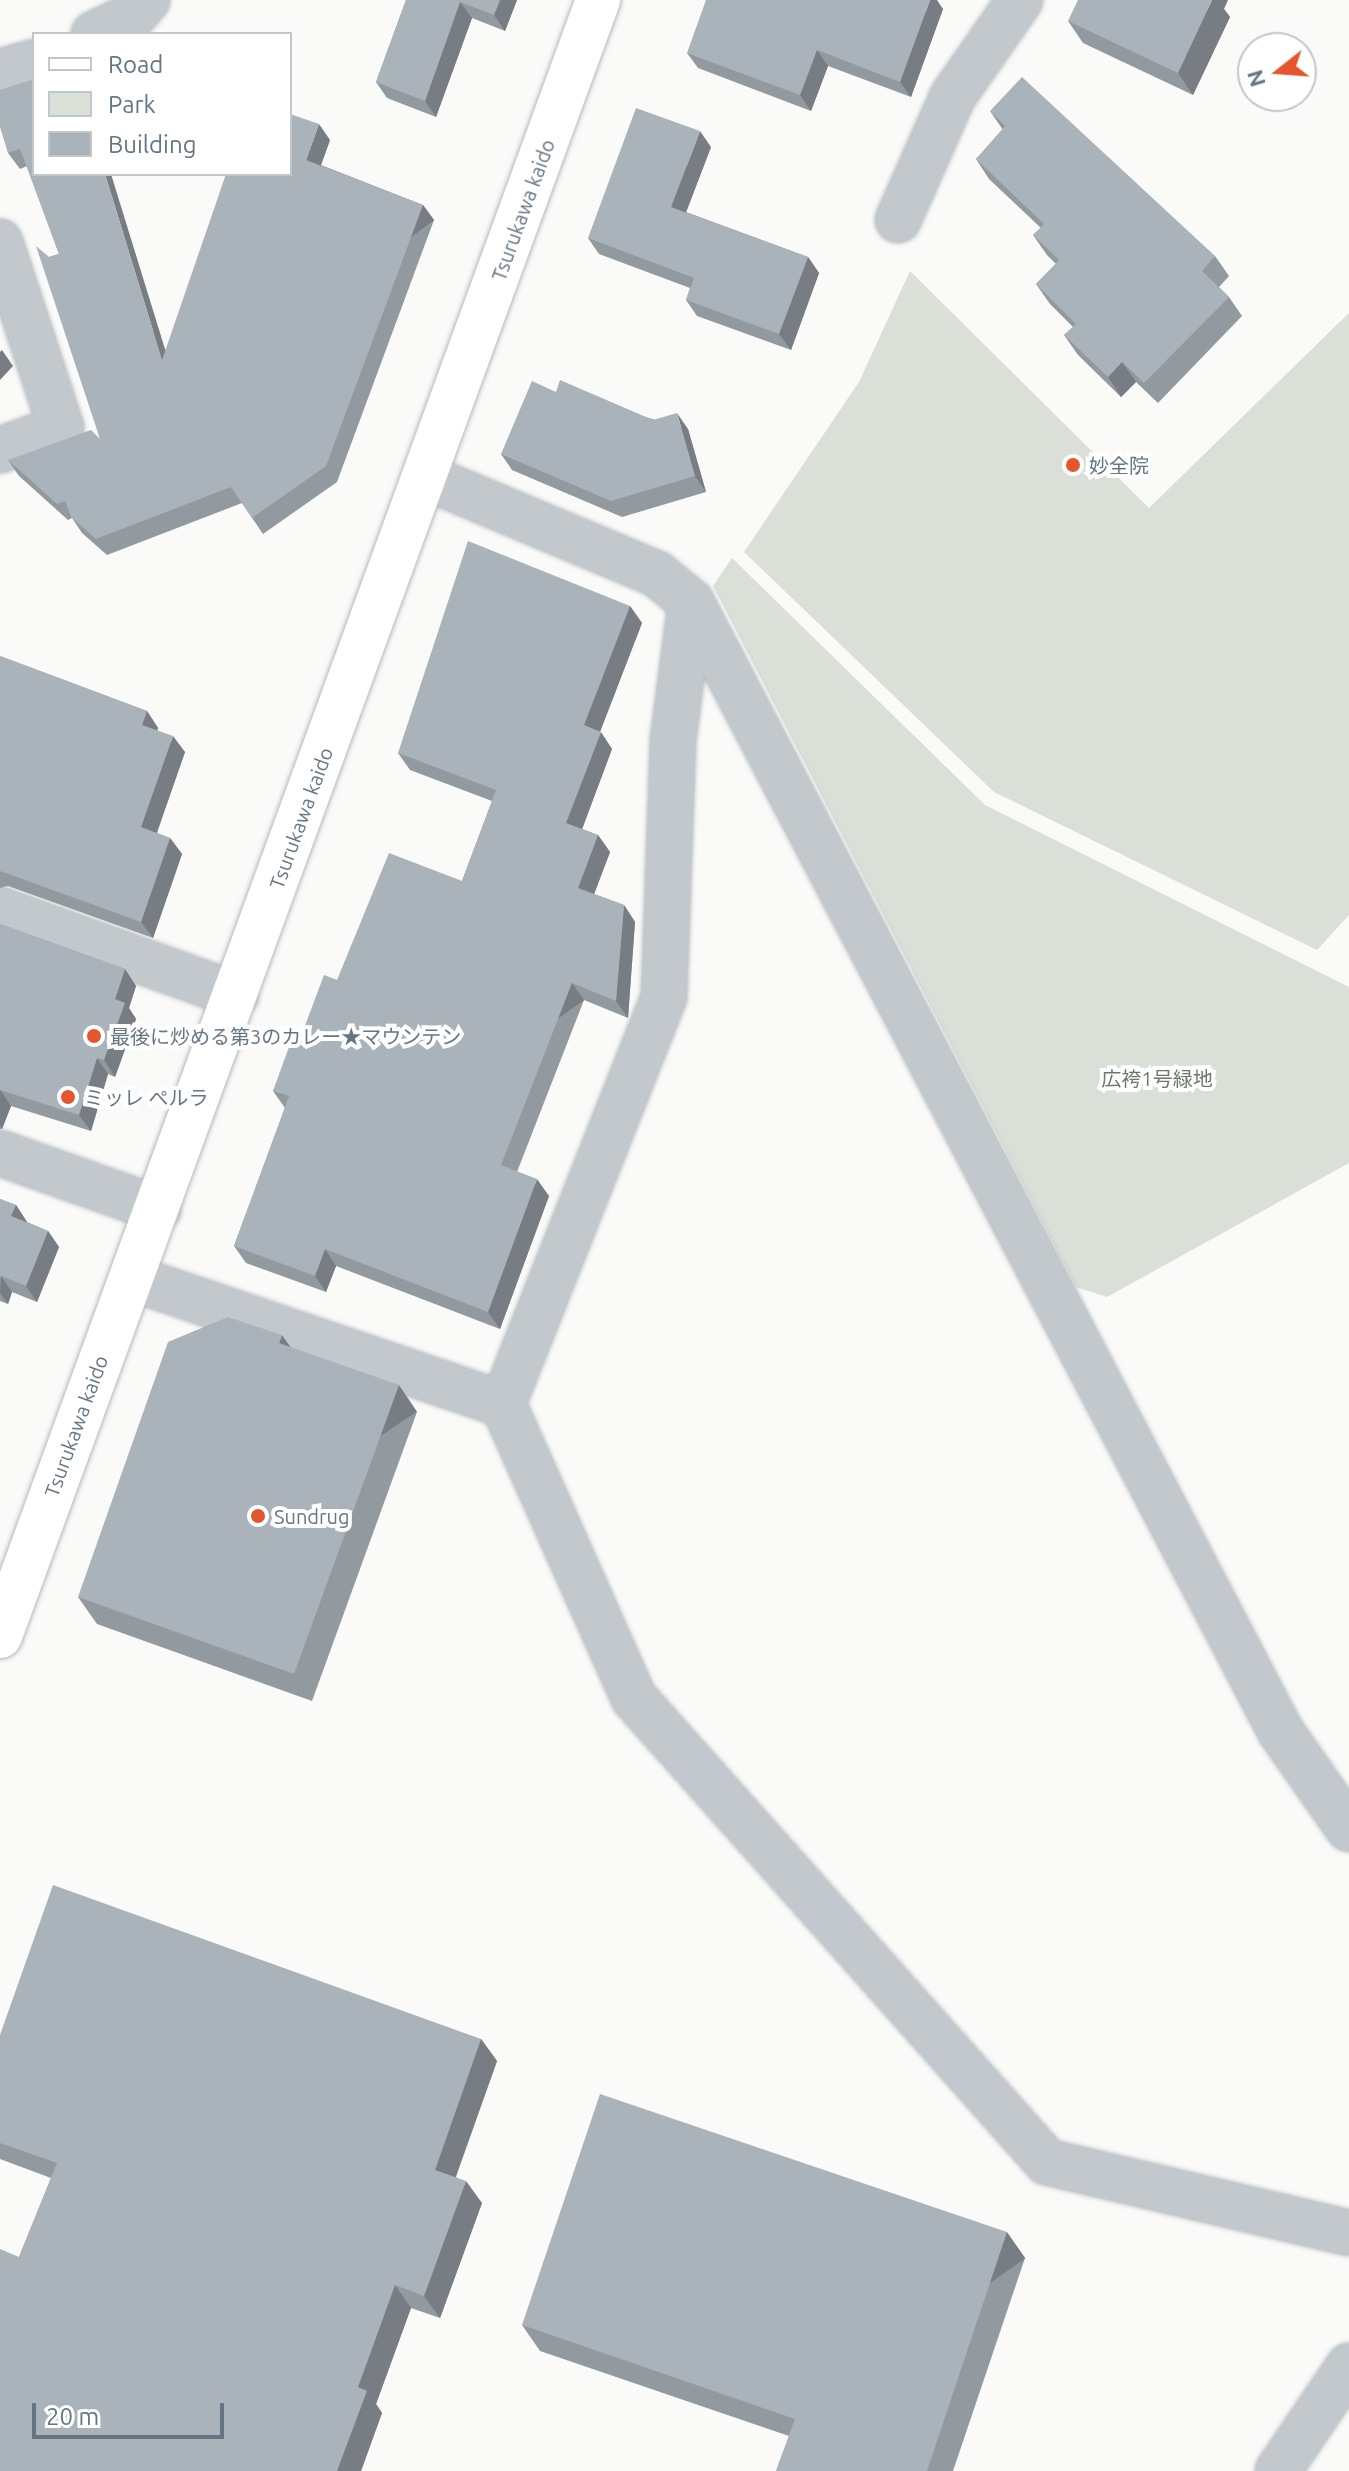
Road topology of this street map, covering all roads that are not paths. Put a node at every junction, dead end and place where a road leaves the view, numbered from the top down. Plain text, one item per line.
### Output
1 (147, 0) edge
2 (598, 0) edge
3 (1020, 0) edge
4 (98, 32) edge
5 (32, 63) edge
6 (0, 72) edge
7 (898, 220) dead end
8 (0, 242) edge
9 (0, 450) edge
10 (426, 477) junction
11 (691, 602) junction
12 (0, 910) edge
13 (236, 995) junction
14 (0, 1153) edge
15 (158, 1209) junction
16 (132, 1278) junction
17 (503, 1404) junction
18 (0, 1636) edge
19 (1349, 1829) edge
20 (1349, 2233) edge
21 (1349, 2366) edge
22 (1278, 2471) edge

1 - 4 street
2 - 10 main road, Tsurukawa kaido
3 - 7 street
5 - 6 street
8 - 9 street
10 - 11 street
10 - 13 main road, Tsurukawa kaido
11 - 17 street
11 - 19 street
12 - 13 street
13 - 15 main road, Tsurukawa kaido
14 - 15 street
15 - 16 main road, Tsurukawa kaido
16 - 17 street
16 - 18 main road, Tsurukawa kaido
17 - 20 street
21 - 22 street

